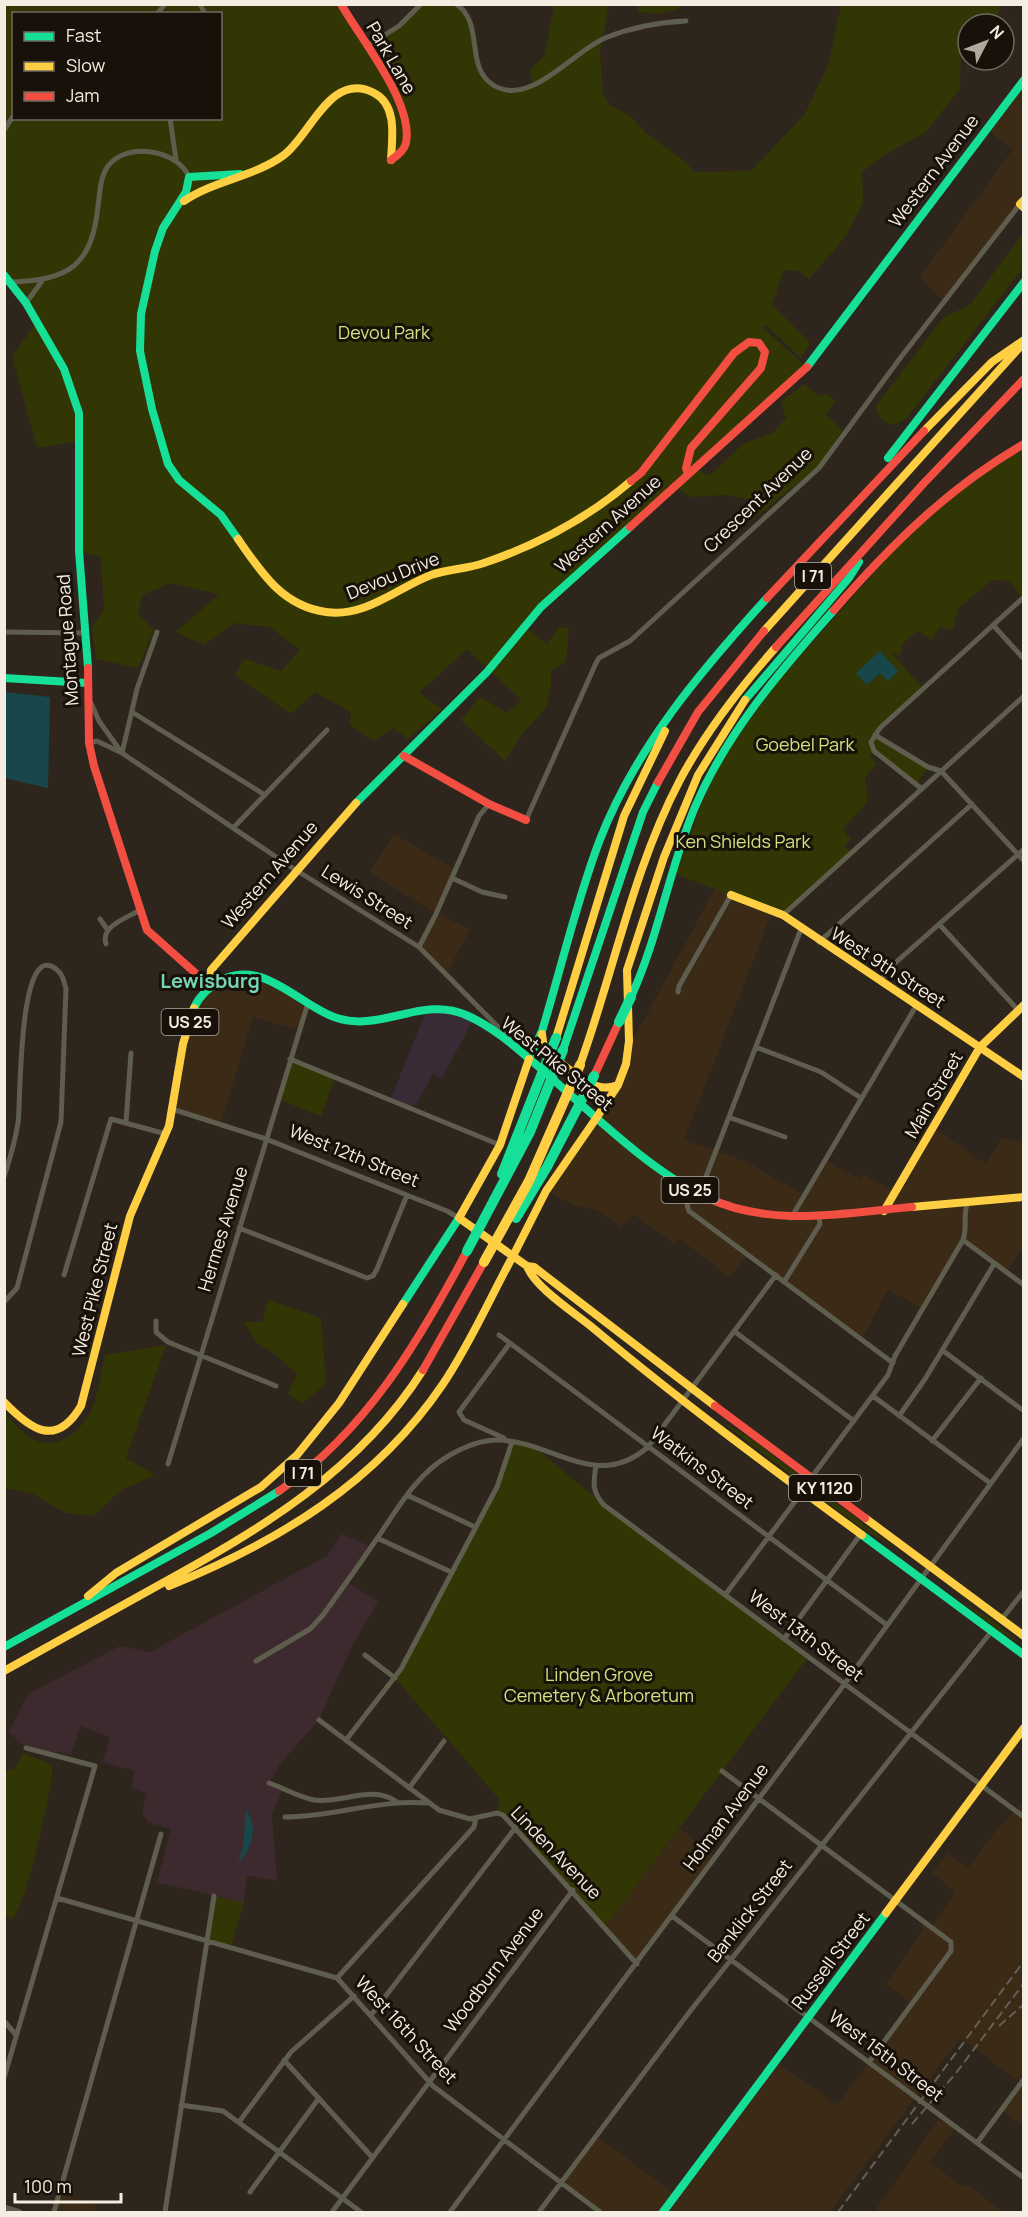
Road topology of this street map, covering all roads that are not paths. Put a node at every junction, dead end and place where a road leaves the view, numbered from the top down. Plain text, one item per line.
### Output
1 (341, 4) edge
2 (421, 4) edge
3 (456, 4) edge
4 (686, 21) dead end
5 (367, 46) junction
6 (1023, 80) edge
7 (170, 120) edge
8 (176, 160) junction
9 (391, 160) joint
10 (240, 174) junction
11 (189, 177) junction
12 (183, 202) junction
13 (1022, 204) edge
14 (8, 279) edge
15 (42, 281) junction
16 (1023, 282) edge
17 (26, 303) junction
18 (1023, 342) edge
19 (1023, 379) edge
20 (1023, 444) edge
21 (688, 474) junction
22 (851, 506) junction
23 (875, 536) junction
24 (1023, 597) edge
25 (993, 625) junction
26 (4, 632) edge
27 (157, 632) dead end
28 (86, 633) junction
29 (1023, 660) edge
30 (698, 676) junction
31 (4, 678) edge
32 (87, 683) junction
33 (1023, 696) edge
34 (90, 702) junction
35 (132, 712) junction
36 (327, 730) dead end
37 (875, 735) junction
38 (89, 743) junction
39 (122, 753) junction
40 (404, 756) junction
41 (941, 771) junction
42 (922, 789) junction
43 (265, 795) junction
44 (489, 804) junction
45 (972, 804) junction
46 (526, 820) joint
47 (234, 827) junction
48 (675, 847) junction
49 (1023, 849) edge
50 (1018, 854) junction
51 (1023, 861) edge
52 (296, 870) junction
53 (452, 878) junction
54 (731, 895) joint
55 (506, 897) dead end
56 (140, 910) junction
57 (783, 915) junction
58 (100, 919) dead end
59 (939, 924) junction
60 (107, 929) junction
61 (801, 929) junction
62 (819, 942) junction
63 (106, 944) dead end
64 (419, 947) junction
65 (880, 981) junction
66 (210, 986) junction
67 (678, 992) dead end
68 (308, 1003) junction
69 (916, 1006) junction
70 (1021, 1007) edge
71 (542, 1031) junction
72 (756, 1047) junction
73 (980, 1047) junction
74 (518, 1049) junction
75 (131, 1053) dead end
76 (290, 1059) junction
77 (529, 1059) junction
78 (1023, 1077) edge
79 (618, 1085) junction
80 (861, 1098) junction
81 (172, 1109) junction
82 (597, 1117) junction
83 (731, 1118) junction
84 (126, 1122) junction
85 (166, 1134) junction
86 (785, 1137) dead end
87 (266, 1139) junction
88 (500, 1144) junction
89 (4, 1177) edge
90 (696, 1193) junction
91 (407, 1195) junction
92 (1023, 1197) edge
93 (968, 1202) junction
94 (884, 1211) junction
95 (819, 1216) junction
96 (459, 1218) junction
97 (791, 1218) junction
98 (483, 1223) junction
99 (239, 1228) junction
100 (963, 1240) junction
101 (513, 1256) junction
102 (486, 1263) junction
103 (994, 1264) junction
104 (527, 1266) junction
105 (64, 1275) dead end
106 (776, 1275) junction
107 (784, 1282) junction
108 (1023, 1285) edge
109 (4, 1302) edge
110 (156, 1321) dead end
111 (734, 1331) junction
112 (499, 1335) dead end
113 (510, 1343) junction
114 (942, 1350) junction
115 (201, 1355) junction
116 (892, 1362) junction
117 (981, 1378) junction
118 (276, 1386) dead end
119 (692, 1389) junction
120 (873, 1396) junction
121 (4, 1402) edge
122 (682, 1402) junction
123 (1023, 1411) edge
124 (899, 1416) junction
125 (855, 1421) junction
126 (1023, 1438) edge
127 (932, 1441) junction
128 (514, 1442) junction
129 (648, 1447) junction
130 (168, 1464) dead end
131 (596, 1466) junction
132 (811, 1478) junction
133 (990, 1484) junction
134 (802, 1492) junction
135 (407, 1495) junction
136 (475, 1527) junction
137 (860, 1535) junction
138 (768, 1537) junction
139 (377, 1538) junction
140 (930, 1567) junction
141 (451, 1572) junction
142 (921, 1580) junction
143 (827, 1581) junction
144 (1023, 1591) edge
145 (725, 1595) junction
146 (124, 1604) junction
147 (64, 1615) junction
148 (1001, 1620) junction
149 (887, 1625) junction
150 (991, 1632) junction
151 (1023, 1636) edge
152 (784, 1639) junction
153 (4, 1647) edge
154 (365, 1655) dead end
155 (1023, 1656) edge
156 (255, 1661) dead end
157 (4, 1671) edge
158 (395, 1678) junction
159 (844, 1684) junction
160 (319, 1720) dead end
161 (1023, 1728) edge
162 (911, 1733) junction
163 (346, 1740) junction
164 (444, 1741) dead end
165 (26, 1748) dead end
166 (722, 1771) dead end
167 (269, 1783) dead end
168 (981, 1785) junction
169 (409, 1788) junction
170 (759, 1798) junction
171 (397, 1803) junction
172 (430, 1803) junction
173 (1023, 1817) edge
174 (285, 1818) dead end
175 (476, 1818) junction
176 (516, 1827) junction
177 (161, 1834) dead end
178 (822, 1845) junction
179 (573, 1890) junction
180 (214, 1896) dead end
181 (57, 1898) junction
182 (895, 1902) junction
183 (672, 1916) junction
184 (139, 1921) junction
185 (206, 1940) junction
186 (731, 1960) junction
187 (637, 1964) junction
188 (337, 1977) junction
189 (354, 1996) junction
190 (371, 2015) junction
191 (809, 2018) junction
192 (4, 2021) edge
193 (16, 2035) junction
194 (284, 2060) junction
195 (869, 2062) junction
196 (4, 2078) edge
197 (1023, 2079) edge
198 (429, 2081) junction
199 (319, 2098) junction
200 (181, 2105) junction
201 (239, 2122) junction
202 (504, 2140) junction
203 (977, 2143) junction
204 (278, 2152) junction
205 (372, 2157) junction
206 (1023, 2178) edge
207 (561, 2183) junction
208 (250, 2192) dead end
209 (342, 2199) junction
210 (4, 2207) edge
211 (20, 2212) edge
212 (54, 2212) edge
213 (165, 2212) edge
214 (332, 2212) edge
215 (361, 2212) edge
216 (450, 2212) edge
217 (539, 2212) edge
218 (600, 2212) edge
219 (663, 2212) edge

1 - 5 main road, Park Lane
2 - 5 street
3 - 4 street
5 - 9 main road, Park Lane
6 - 21 main road, Western Avenue
7 - 8 street
8 - 11 street
8 - 15 street
9 - 10 main road, Devou Drive
10 - 11 main road, Devou Drive
10 - 12 main road, Devou Drive
11 - 12 main road, Devou Drive
12 - 21 main road, Devou Drive
13 - 46 street, Crescent Avenue
14 - 15 street
14 - 17 main road, Montague Road
15 - 17 street
16 - 22 main road
17 - 28 main road, Montague Road
18 - 22 main road
18 - 98 main road, I 71, bridge
19 - 23 main road, I 71
20 - 48 main road
21 - 40 main road, Western Avenue
22 - 30 main road
23 - 48 main road
23 - 102 main road, I 71, bridge
24 - 25 street
25 - 29 street
25 - 37 street
26 - 28 street
27 - 35 street
28 - 32 main road, Montague Road
30 - 71 main road
30 - 98 main road, bridge
31 - 32 main road
32 - 34 main road, Montague Road
33 - 41 street
34 - 38 main road, Montague Road
34 - 39 street, Lewis Street
35 - 39 street
35 - 43 street
36 - 43 street
37 - 41 street
37 - 42 street
38 - 39 street, Lewis Street
38 - 56 main road, Montague Road
39 - 47 street, Lewis Street
40 - 44 main road
40 - 52 main road, Western Avenue
41 - 42 street
41 - 45 street
42 - 57 street
43 - 47 street
44 - 46 main road
44 - 53 street
45 - 50 street
45 - 62 street
47 - 52 street, Lewis Street
48 - 79 main road
48 - 102 main road, bridge
49 - 50 street
50 - 51 street
50 - 59 street
52 - 64 street, Lewis Street
52 - 66 main road, Western Avenue
53 - 55 street
53 - 64 street
54 - 57 main road, West 9th Street
54 - 67 street
56 - 60 street
56 - 66 main road, Montague Road
57 - 61 main road, West 9th Street
58 - 60 street
59 - 65 street
59 - 70 street
60 - 63 street
61 - 62 main road, West 9th Street
61 - 72 street
62 - 65 main road, West 9th Street
64 - 74 street, Lewis Street
65 - 69 main road, West 9th Street
66 - 68 main road, West Pike Street / US 25
66 - 81 main road, West Pike Street / US 25
68 - 74 main road, West Pike Street / US 25
68 - 76 street, Hermes Avenue
69 - 73 main road, West 9th Street
69 - 80 street
70 - 73 main road, Main Street
71 - 77 main road
71 - 79 main road
72 - 80 street
72 - 83 street
73 - 78 main road, West 9th Street
73 - 94 main road, Main Street
74 - 77 main road, West Pike Street / US 25
75 - 84 street
76 - 87 street, Hermes Avenue
76 - 88 street
77 - 82 main road, West Pike Street / US 25
77 - 88 main road
79 - 82 main road
80 - 97 street
81 - 85 main road, West Pike Street / US 25
81 - 87 street, West 12th Street
82 - 90 main road, West Pike Street / US 25
82 - 101 main road
83 - 86 street
83 - 90 street
84 - 85 street
84 - 105 street
85 - 121 main road, West Pike Street / US 25
87 - 91 street, West 12th Street
87 - 99 street, Hermes Avenue
88 - 96 main road
89 - 109 street
90 - 97 main road, West Pike Street / US 25
90 - 106 street
91 - 96 street, West 12th Street
91 - 99 street
92 - 93 main road, West Pike Street
93 - 94 main road, West Pike Street
93 - 100 street
94 - 95 main road, West Pike Street / US 25
95 - 97 main road, West Pike Street / US 25
95 - 107 street
96 - 101 main road, West 12th Street / KY 1120
96 - 147 main road
98 - 147 main road, I 71, bridge
99 - 115 street, Hermes Avenue
100 - 103 street
100 - 116 street
101 - 104 main road, KY 1120
101 - 146 main road
102 - 146 main road, I 71
103 - 108 street
103 - 114 street
104 - 119 main road, KY 1120
104 - 122 main road, KY 1120
106 - 107 street
106 - 111 street
107 - 116 street
110 - 115 street
111 - 119 street
111 - 125 street
112 - 113 street, Watkins Street
113 - 128 street
113 - 129 street, Watkins Street
114 - 117 street
114 - 124 street
115 - 118 street
115 - 130 street, Hermes Avenue
116 - 120 street
117 - 123 street
117 - 127 street
119 - 122 street
119 - 132 main road, KY 1120
120 - 124 street
120 - 125 street
122 - 129 street
122 - 134 main road, KY 1120
124 - 127 street
125 - 132 street
126 - 133 street, Holman Avenue
127 - 133 street
128 - 131 street
128 - 135 street
128 - 136 street
129 - 131 street
129 - 138 street, Watkins Street
131 - 145 street, West 13th Street
132 - 140 main road, KY 1120
133 - 140 street, Holman Avenue
134 - 137 main road, KY 1120
134 - 138 street
135 - 136 street
135 - 139 street
136 - 141 street
137 - 142 main road, KY 1120
137 - 143 street
138 - 143 street, Watkins Street
138 - 145 street
139 - 141 street
139 - 156 street
140 - 142 street, Holman Avenue
140 - 148 main road, KY 1120
141 - 158 street
142 - 149 street, Holman Avenue
142 - 150 main road, KY 1120
143 - 149 street, Watkins Street
143 - 152 street
144 - 148 street
145 - 152 street, West 13th Street
146 - 157 main road, I 71
147 - 153 main road, I 71
148 - 151 main road, KY 1120
149 - 159 street, Holman Avenue
150 - 155 main road, KY 1120
150 - 162 street, Banklick Street
152 - 159 street, West 13th Street
154 - 158 street
158 - 163 street
159 - 162 street, West 13th Street
159 - 170 street, Holman Avenue
160 - 163 street, Linden Avenue
161 - 168 main road, Russell Street
162 - 168 street, West 13th Street
162 - 178 street, Banklick Street
163 - 169 street, Linden Avenue
164 - 169 street
165 - 181 street
166 - 170 street
167 - 171 street
168 - 173 street, West 13th Street
168 - 182 main road, Russell Street
169 - 172 street, Linden Avenue
170 - 178 street
170 - 183 street, Holman Avenue
171 - 172 street
171 - 174 street
172 - 175 street, Linden Avenue
175 - 176 street, Linden Avenue
175 - 188 street
176 - 179 street, Linden Avenue
176 - 190 street
177 - 184 street
178 - 182 street
178 - 186 street, Banklick Street
179 - 187 street, Linden Avenue
179 - 198 street, Woodburn Avenue
180 - 185 street
181 - 184 street, West 16th Street
181 - 193 street
182 - 191 main road, Russell Street
182 - 195 street
183 - 186 street, West 15th Street
183 - 187 street, Holman Avenue
184 - 185 street, West 16th Street
184 - 212 street
185 - 188 street, West 16th Street
185 - 200 street
186 - 191 street, West 15th Street
186 - 207 street, Banklick Street
187 - 202 street, Holman Avenue
188 - 189 street, West 16th Street
189 - 190 street, West 16th Street
189 - 194 street
190 - 198 street, West 16th Street
191 - 195 street, West 15th Street
191 - 219 main road, Russell Street
192 - 193 street
193 - 196 street
194 - 199 street
194 - 201 street
195 - 203 street, West 15th Street, bridge
197 - 203 street
198 - 202 street, West 16th Street
198 - 205 street, Woodburn Avenue
199 - 204 street
199 - 205 street
200 - 201 street
200 - 213 street
201 - 204 street
202 - 207 street, West 16th Street
202 - 216 street, Holman Avenue
203 - 206 street, West 15th Street
204 - 208 street
204 - 209 street
205 - 209 street, Woodburn Avenue
207 - 217 street, Banklick Street
207 - 218 street, West 16th Street
209 - 214 street, Woodburn Avenue
209 - 215 street
210 - 211 street

